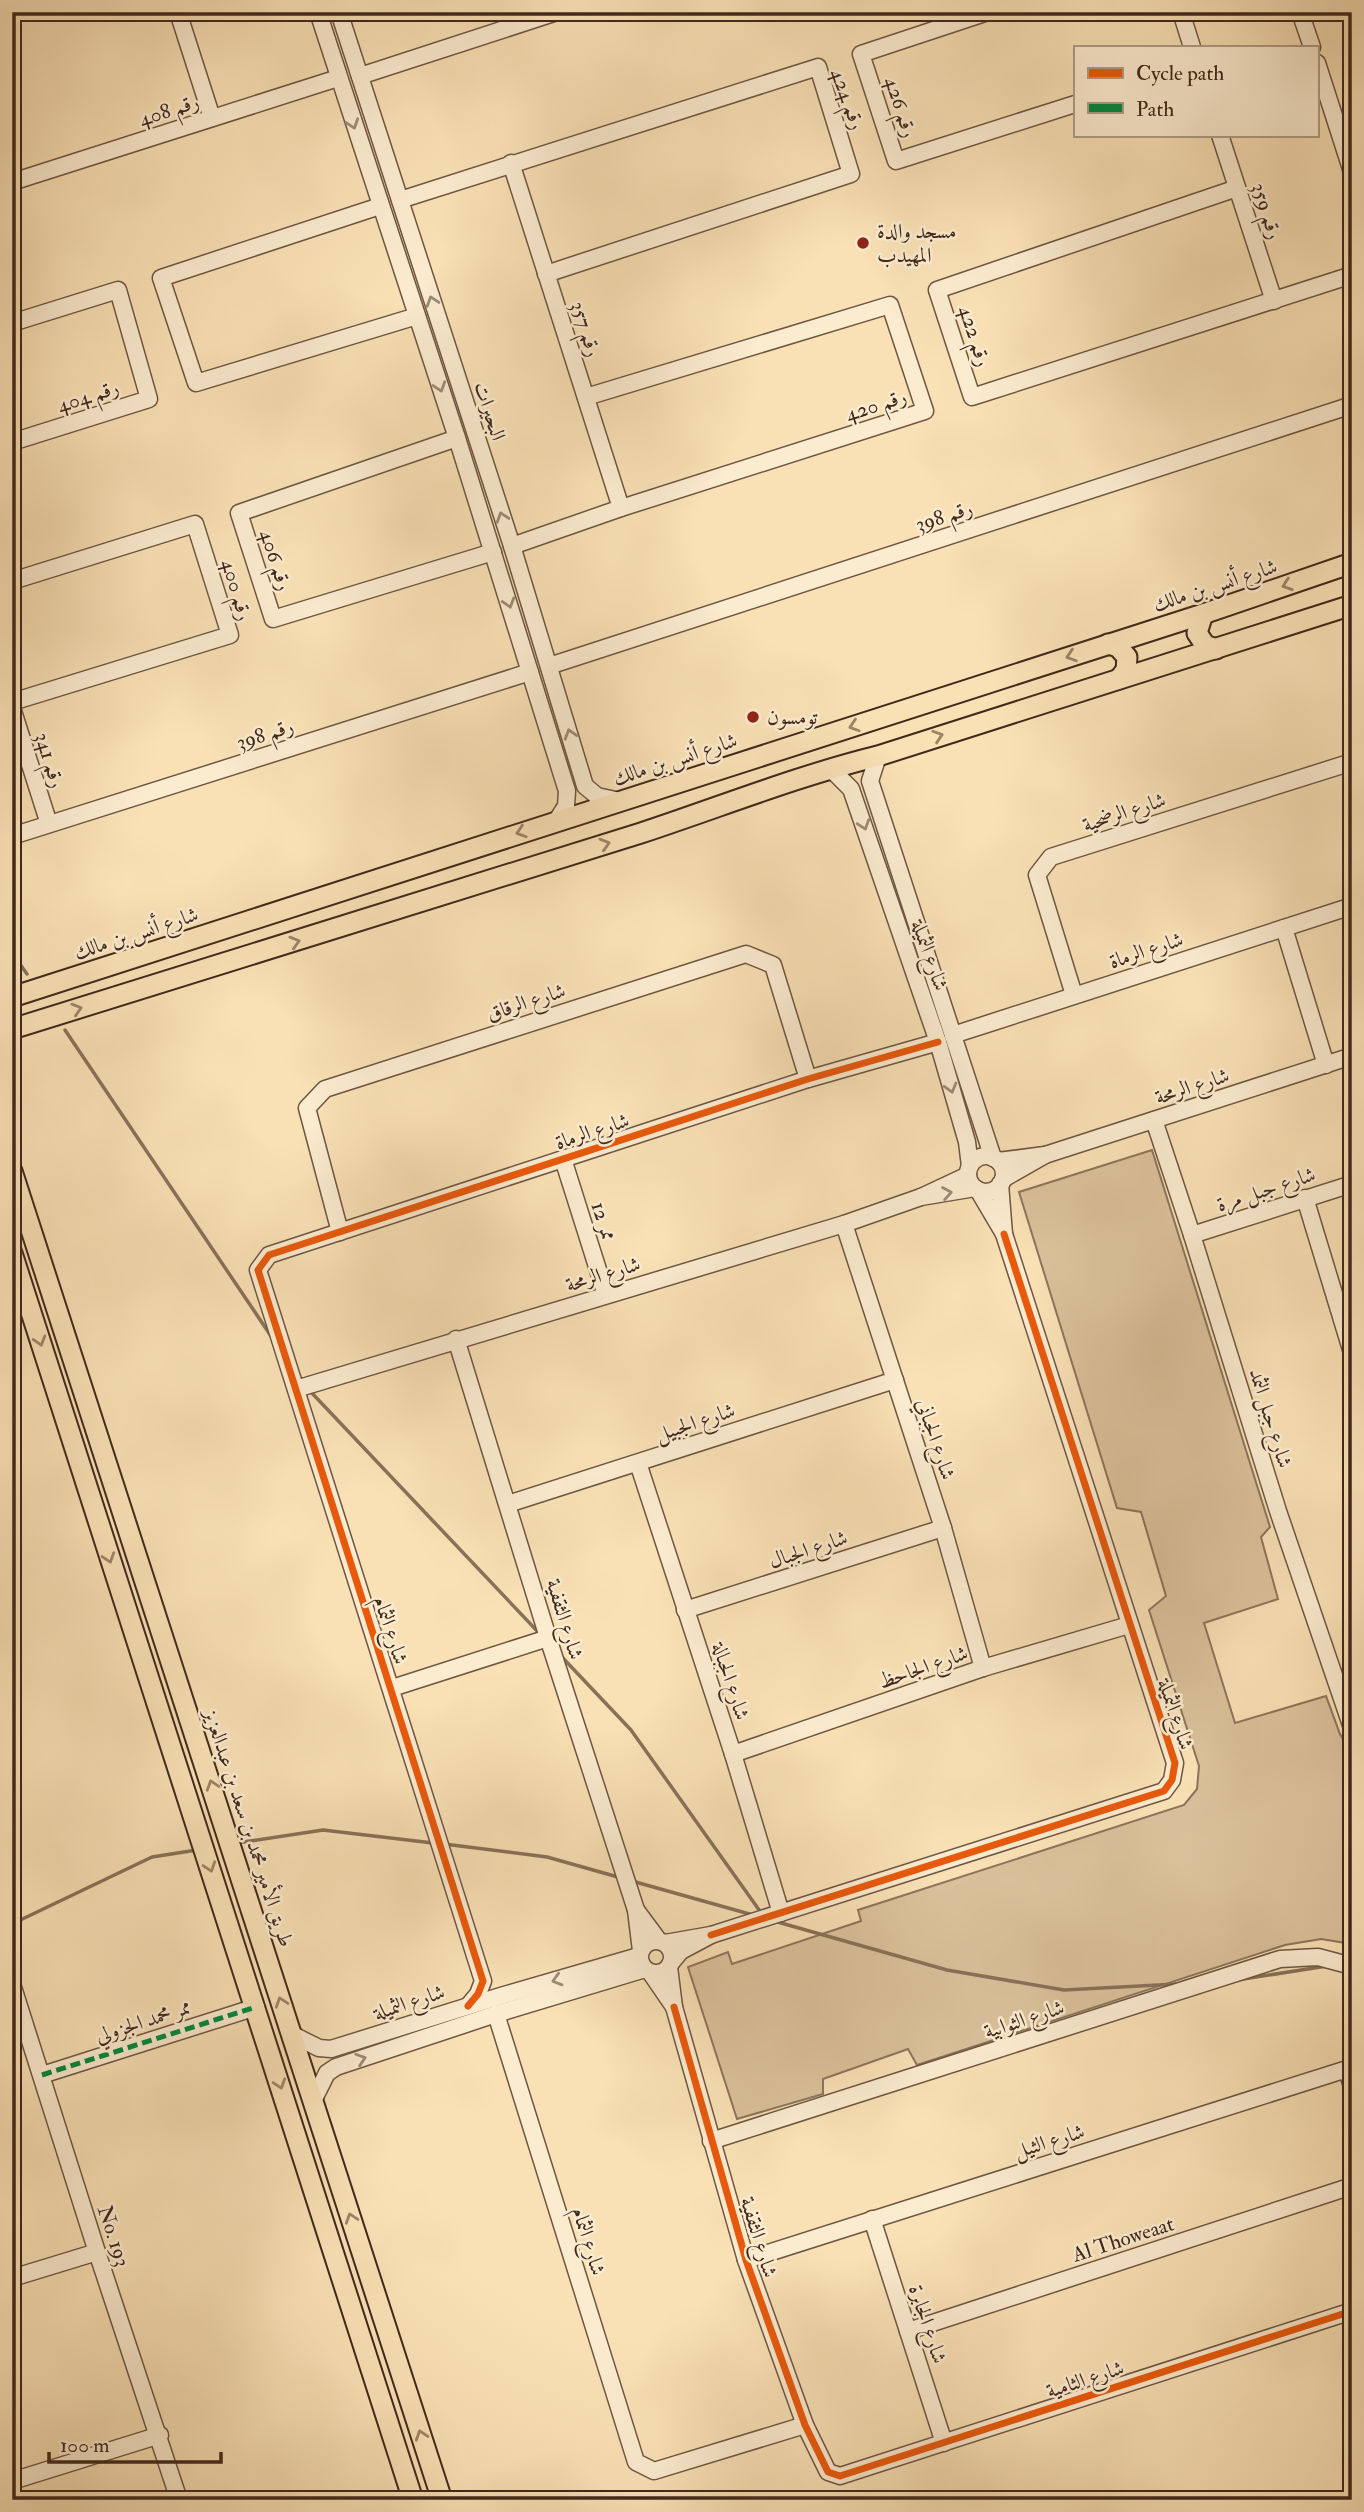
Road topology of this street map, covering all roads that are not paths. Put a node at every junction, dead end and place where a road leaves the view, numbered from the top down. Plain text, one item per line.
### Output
1 (178, 12) edge
2 (318, 12) edge
3 (339, 12) edge
4 (557, 12) edge
5 (988, 12) edge
6 (1181, 12) edge
7 (1300, 12) edge
8 (1192, 46) edge
9 (1312, 46) edge
10 (1318, 66) edge
11 (360, 76) junction
12 (338, 78) junction
13 (1074, 104) edge
14 (212, 118) junction
15 (1220, 136) edge
16 (511, 163) junction
17 (1352, 172) edge
18 (12, 182) edge
19 (1237, 188) junction
20 (400, 200) junction
21 (380, 206) junction
22 (546, 274) junction
23 (1352, 275) edge
24 (1274, 301) junction
25 (416, 316) junction
26 (12, 324) edge
27 (586, 397) junction
28 (1352, 405) edge
29 (457, 439) junction
30 (12, 442) edge
31 (621, 508) junction
32 (512, 546) junction
33 (493, 552) junction
34 (1352, 563) edge
35 (12, 581) edge
36 (1352, 605) edge
37 (1203, 614) junction
38 (1108, 644) junction
39 (1216, 649) junction
40 (550, 666) junction
41 (530, 672) junction
42 (1119, 679) junction
43 (12, 702) edge
44 (12, 708) edge
45 (878, 755) junction
46 (578, 761) junction
47 (1352, 762) edge
48 (559, 763) junction
49 (830, 768) junction
50 (620, 801) junction
51 (557, 820) junction
52 (49, 824) junction
53 (12, 836) edge
54 (1352, 906) edge
55 (1284, 928) junction
56 (1074, 995) junction
57 (12, 997) edge
58 (12, 1029) edge
59 (945, 1039) junction
60 (1352, 1056) edge
61 (1326, 1065) junction
62 (808, 1079) junction
63 (1154, 1120) junction
64 (1045, 1155) junction
65 (563, 1159) junction
66 (995, 1159) junction
67 (12, 1171) edge
68 (973, 1180) junction
69 (1001, 1182) junction
70 (1352, 1184) edge
71 (1305, 1198) junction
72 (844, 1224) junction
73 (340, 1232) junction
74 (1004, 1234) junction
75 (1192, 1235) junction
76 (12, 1252) edge
77 (262, 1264) joint
78 (606, 1295) junction
79 (1347, 1324) edge
80 (456, 1339) junction
81 (1352, 1353) edge
82 (895, 1380) junction
83 (296, 1390) junction
84 (638, 1463) junction
85 (508, 1504) junction
86 (943, 1528) junction
87 (685, 1610) junction
88 (1129, 1625) junction
89 (548, 1638) junction
90 (984, 1668) junction
91 (392, 1688) junction
92 (1352, 1728) edge
93 (733, 1754) junction
94 (636, 1910) junction
95 (781, 1913) junction
96 (711, 1936) junction
97 (662, 1942) junction
98 (644, 1962) junction
99 (670, 1965) junction
100 (1352, 1966) edge
101 (625, 1968) junction
102 (483, 1981) junction
103 (12, 1984) edge
104 (504, 1995) junction
105 (468, 2006) junction
106 (256, 2007) junction
107 (674, 2007) junction
108 (496, 2014) junction
109 (291, 2034) junction
110 (42, 2075) junction
111 (1352, 2087) edge
112 (313, 2101) junction
113 (711, 2141) junction
114 (1352, 2186) edge
115 (872, 2219) junction
116 (97, 2252) junction
117 (746, 2260) junction
118 (12, 2278) edge
119 (1352, 2311) edge
120 (908, 2331) junction
121 (805, 2425) junction
122 (160, 2435) junction
123 (944, 2443) junction
124 (828, 2472) joint
125 (12, 2481) edge
126 (179, 2500) edge
127 (413, 2500) edge
128 (442, 2500) edge

1 - 14 street
2 - 12 street, البحيرات
3 - 11 street, البحيرات
4 - 11 street
5 - 13 street, رقم 426
6 - 8 street
7 - 9 street
10 - 17 street
11 - 20 street, البحيرات
12 - 14 street, رقم 408
12 -> 21 street, البحيرات
14 - 18 street, رقم 408
15 - 19 street, رقم 359
16 - 20 street, رقم 424
16 - 22 street, رقم 357
16 - 22 street, رقم 424
19 - 24 street, رقم 359
19 - 24 street, رقم 422
32 -> 20 street, البحيرات
21 - 25 street, البحيرات
21 - 25 street
22 - 27 street, رقم 357
23 - 24 street, رقم 422
25 -> 29 street, البحيرات
26 - 30 street, رقم 404
27 - 31 street, رقم 357
27 - 31 street, رقم 420
28 - 40 street, رقم 398
29 - 33 street, البحيرات
29 - 33 street, رقم 406
31 - 32 street, رقم 420
32 - 40 street, البحيرات
33 -> 41 street, البحيرات
34 -> 37 main road, شارع أنس بن مالك
35 - 43 street, رقم 400
36 - 39 main road
37 - 38 main road, شارع أنس بن مالك
37 - 39 main road
38 - 42 main road
38 -> 50 main road, شارع أنس بن مالك
39 - 42 main road
46 -> 40 street, البحيرات
41 - 48 street, البحيرات
41 - 52 street, رقم 398
45 -> 42 main road
44 - 52 street, رقم 341
45 - 49 main road
45 - 59 street, شارع الثميلة
46 - 48 street
46 - 50 street, البحيرات
47 - 56 street, شارع الرضحية
48 - 51 street, البحيرات
58 -> 49 main road
49 -> 59 street, شارع الثميلة
50 - 51 main road, شارع أنس بن مالك
51 -> 57 main road, شارع أنس بن مالك
52 - 53 street, رقم 398
54 - 55 street, شارع الرماة
55 - 56 street, شارع الرماة
55 - 61 street
56 - 59 street, شارع الرماة
59 - 62 street, شارع الرماة
59 - 66 street, شارع الثميلة
59 -> 68 street, شارع الثميلة
60 - 61 street, شارع الرمحة
61 - 63 street, شارع الرمحة
62 - 65 street, شارع الرماة
62 - 73 street, شارع الرقاق
63 - 64 street, شارع الرمحة
63 - 75 street, شارع جبل الثمد
64 - 66 street
64 - 69 street
65 - 73 street, شارع الرماة
65 - 78 street, ممر 12
66 - 68 street
66 - 69 street
109 -> 67 main road, طريق الأمير محمد بن سعد بن عبدالعزيز
68 - 69 street
68 - 72 street, شارع الرمحة
68 - 74 street
69 - 74 street
70 - 71 street, شارع جبل مرة
71 - 75 street, شارع جبل مرة
71 - 79 street
72 - 78 street, شارع الرمحة
72 - 82 street, شارع الجباني
73 - 77 street, شارع الرماة
74 - 88 street, شارع الثميلة
75 - 92 street, شارع جبل الثمد
76 -> 106 main road
77 - 83 street, شارع الثمام
78 - 80 street, شارع الرمحة
79 - 81 street
80 - 83 street, شارع الرمحة
80 - 85 street, شارع الثقفية
82 - 84 street, شارع الجبيل
82 - 86 street, شارع الجباني
83 - 91 street, شارع الثمام
84 - 85 street, شارع الجبيل
84 - 87 street, شارع الجبالة
85 - 89 street, شارع الثقفية
86 - 87 street, شارع الجبال
86 - 90 street, شارع الجباني
87 - 93 street, شارع الجبالة
88 - 90 street, شارع الجاحظ
88 - 95 street, شارع الثميلة
89 - 91 street
89 - 94 street, شارع الثقفية
90 - 93 street, شارع الجاحظ
91 - 102 street, شارع الثمام
93 - 95 street, شارع الجبالة
94 - 97 street
94 - 98 street
95 - 96 street, شارع الثميلة
96 - 97 street
96 - 99 street
97 - 98 street
97 - 99 street
98 - 99 street
98 - 101 street
98 - 107 street
99 - 107 street
100 - 113 street, شارع الثوابية
101 -> 104 street, شارع الثميلة
101 - 108 street, شارع الثميلة
102 - 104 street
102 - 105 street
103 - 110 street, No. 193
104 - 105 street, شارع الثميلة
105 - 109 street, شارع الثميلة
106 - 110 street, ممر محمد الجزولي
106 -> 127 main road
107 - 113 street, شارع الثقفية
112 -> 108 street, شارع الثميلة
108 - 121 street, شارع الثمام
109 - 112 main road, طريق الأمير محمد بن سعد بن عبدالعزيز
110 - 116 street, No. 193
111 - 115 street, شارع الثيل
128 -> 112 main road, طريق الأمير محمد بن سعد بن عبدالعزيز
113 - 117 street, شارع الثقفية
114 - 120 street, Al Thoweaat
115 - 117 street, شارع الثيل
115 - 120 street, شارع الجابرة
116 - 118 street
116 - 122 street, No. 193
117 - 121 street, شارع الثقفية
119 - 123 street, شارع الثامية
120 - 123 street, شارع الجابرة
121 - 124 street, شارع الثقفية
122 - 125 street
122 - 126 street, No. 193
123 - 124 street, شارع الثامية

